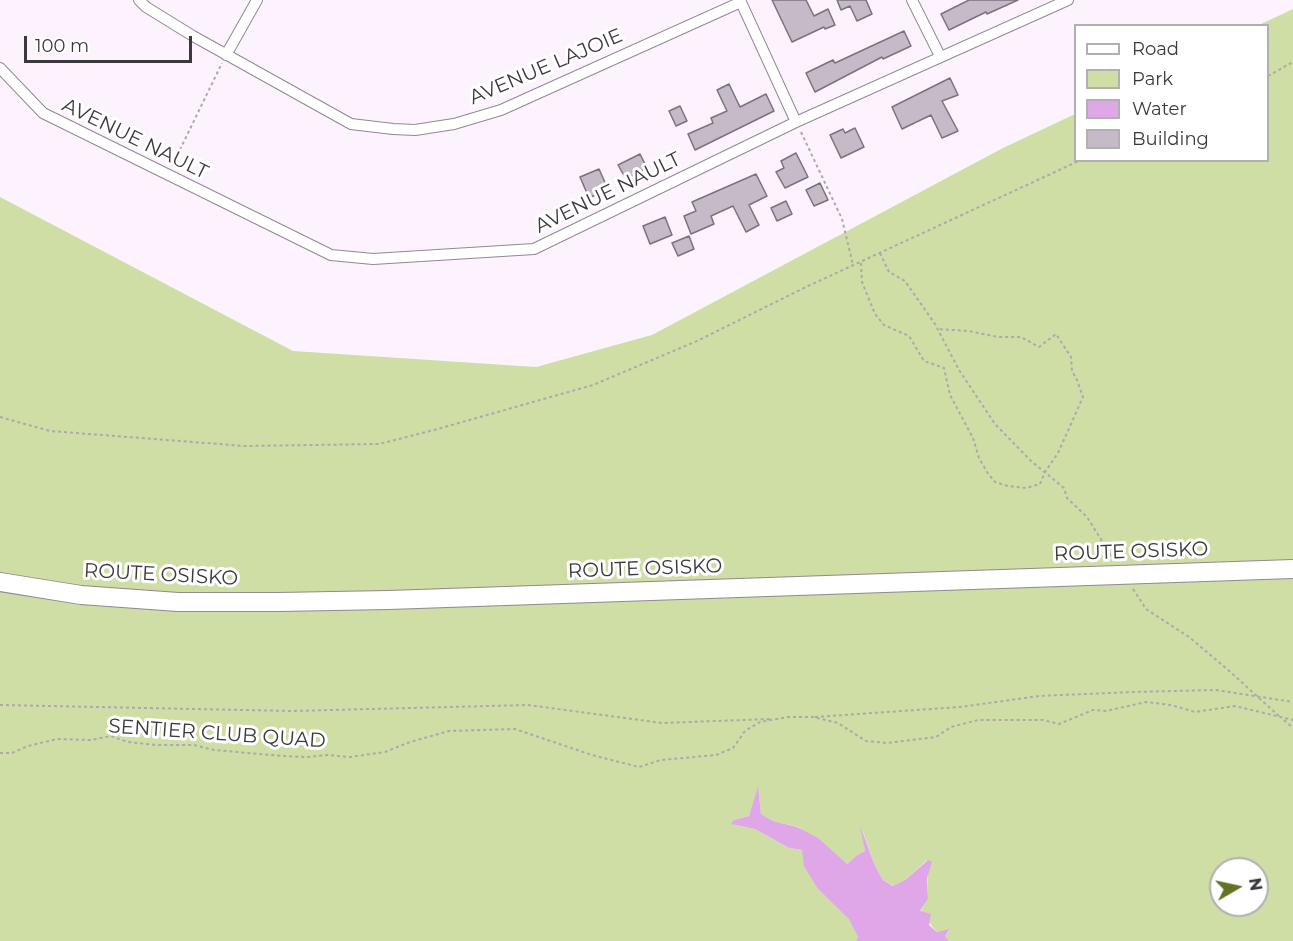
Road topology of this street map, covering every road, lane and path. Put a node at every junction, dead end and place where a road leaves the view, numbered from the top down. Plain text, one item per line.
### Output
1 (139, 0) edge
2 (257, 0) edge
3 (912, 0) edge
4 (1068, 0) edge
5 (740, 1) edge
6 (226, 55) junction
7 (940, 57) junction
8 (1293, 62) edge
9 (0, 68) edge
10 (1269, 75) edge
11 (796, 122) junction
12 (1077, 162) edge
13 (167, 175) junction
14 (880, 253) junction
15 (862, 261) junction
16 (853, 265) junction
17 (937, 329) junction
18 (0, 417) edge
19 (1045, 472) junction
20 (1293, 569) edge
21 (1123, 575) junction
22 (0, 582) edge
23 (1257, 697) junction
24 (1293, 702) edge
25 (0, 705) edge
26 (813, 717) junction
27 (1282, 718) junction
28 (777, 719) junction
29 (1293, 720) edge
30 (1293, 728) edge
31 (0, 753) edge

1 - 6 street, AVENUE LAJOIE
2 - 6 street
3 - 7 street
4 - 7 street, AVENUE NAULT
5 - 6 street, AVENUE LAJOIE
5 - 11 street
6 - 13 path
7 - 11 street, AVENUE NAULT
8 - 10 path
9 - 13 street, AVENUE NAULT
11 - 13 street, AVENUE NAULT
11 - 16 path
12 - 14 path
14 - 15 path
14 - 17 path
15 - 16 path
15 - 19 path
16 - 18 path
17 - 19 path
17 - 19 path
19 - 21 path
20 - 21 highway, ROUTE OSISKO
21 - 22 highway, ROUTE OSISKO
21 - 23 path
23 - 24 path
23 - 26 path
23 - 27 path
25 - 28 path
26 - 27 path
26 - 28 path
27 - 29 path
27 - 30 path
28 - 31 path, SENTIER CLUB QUAD

